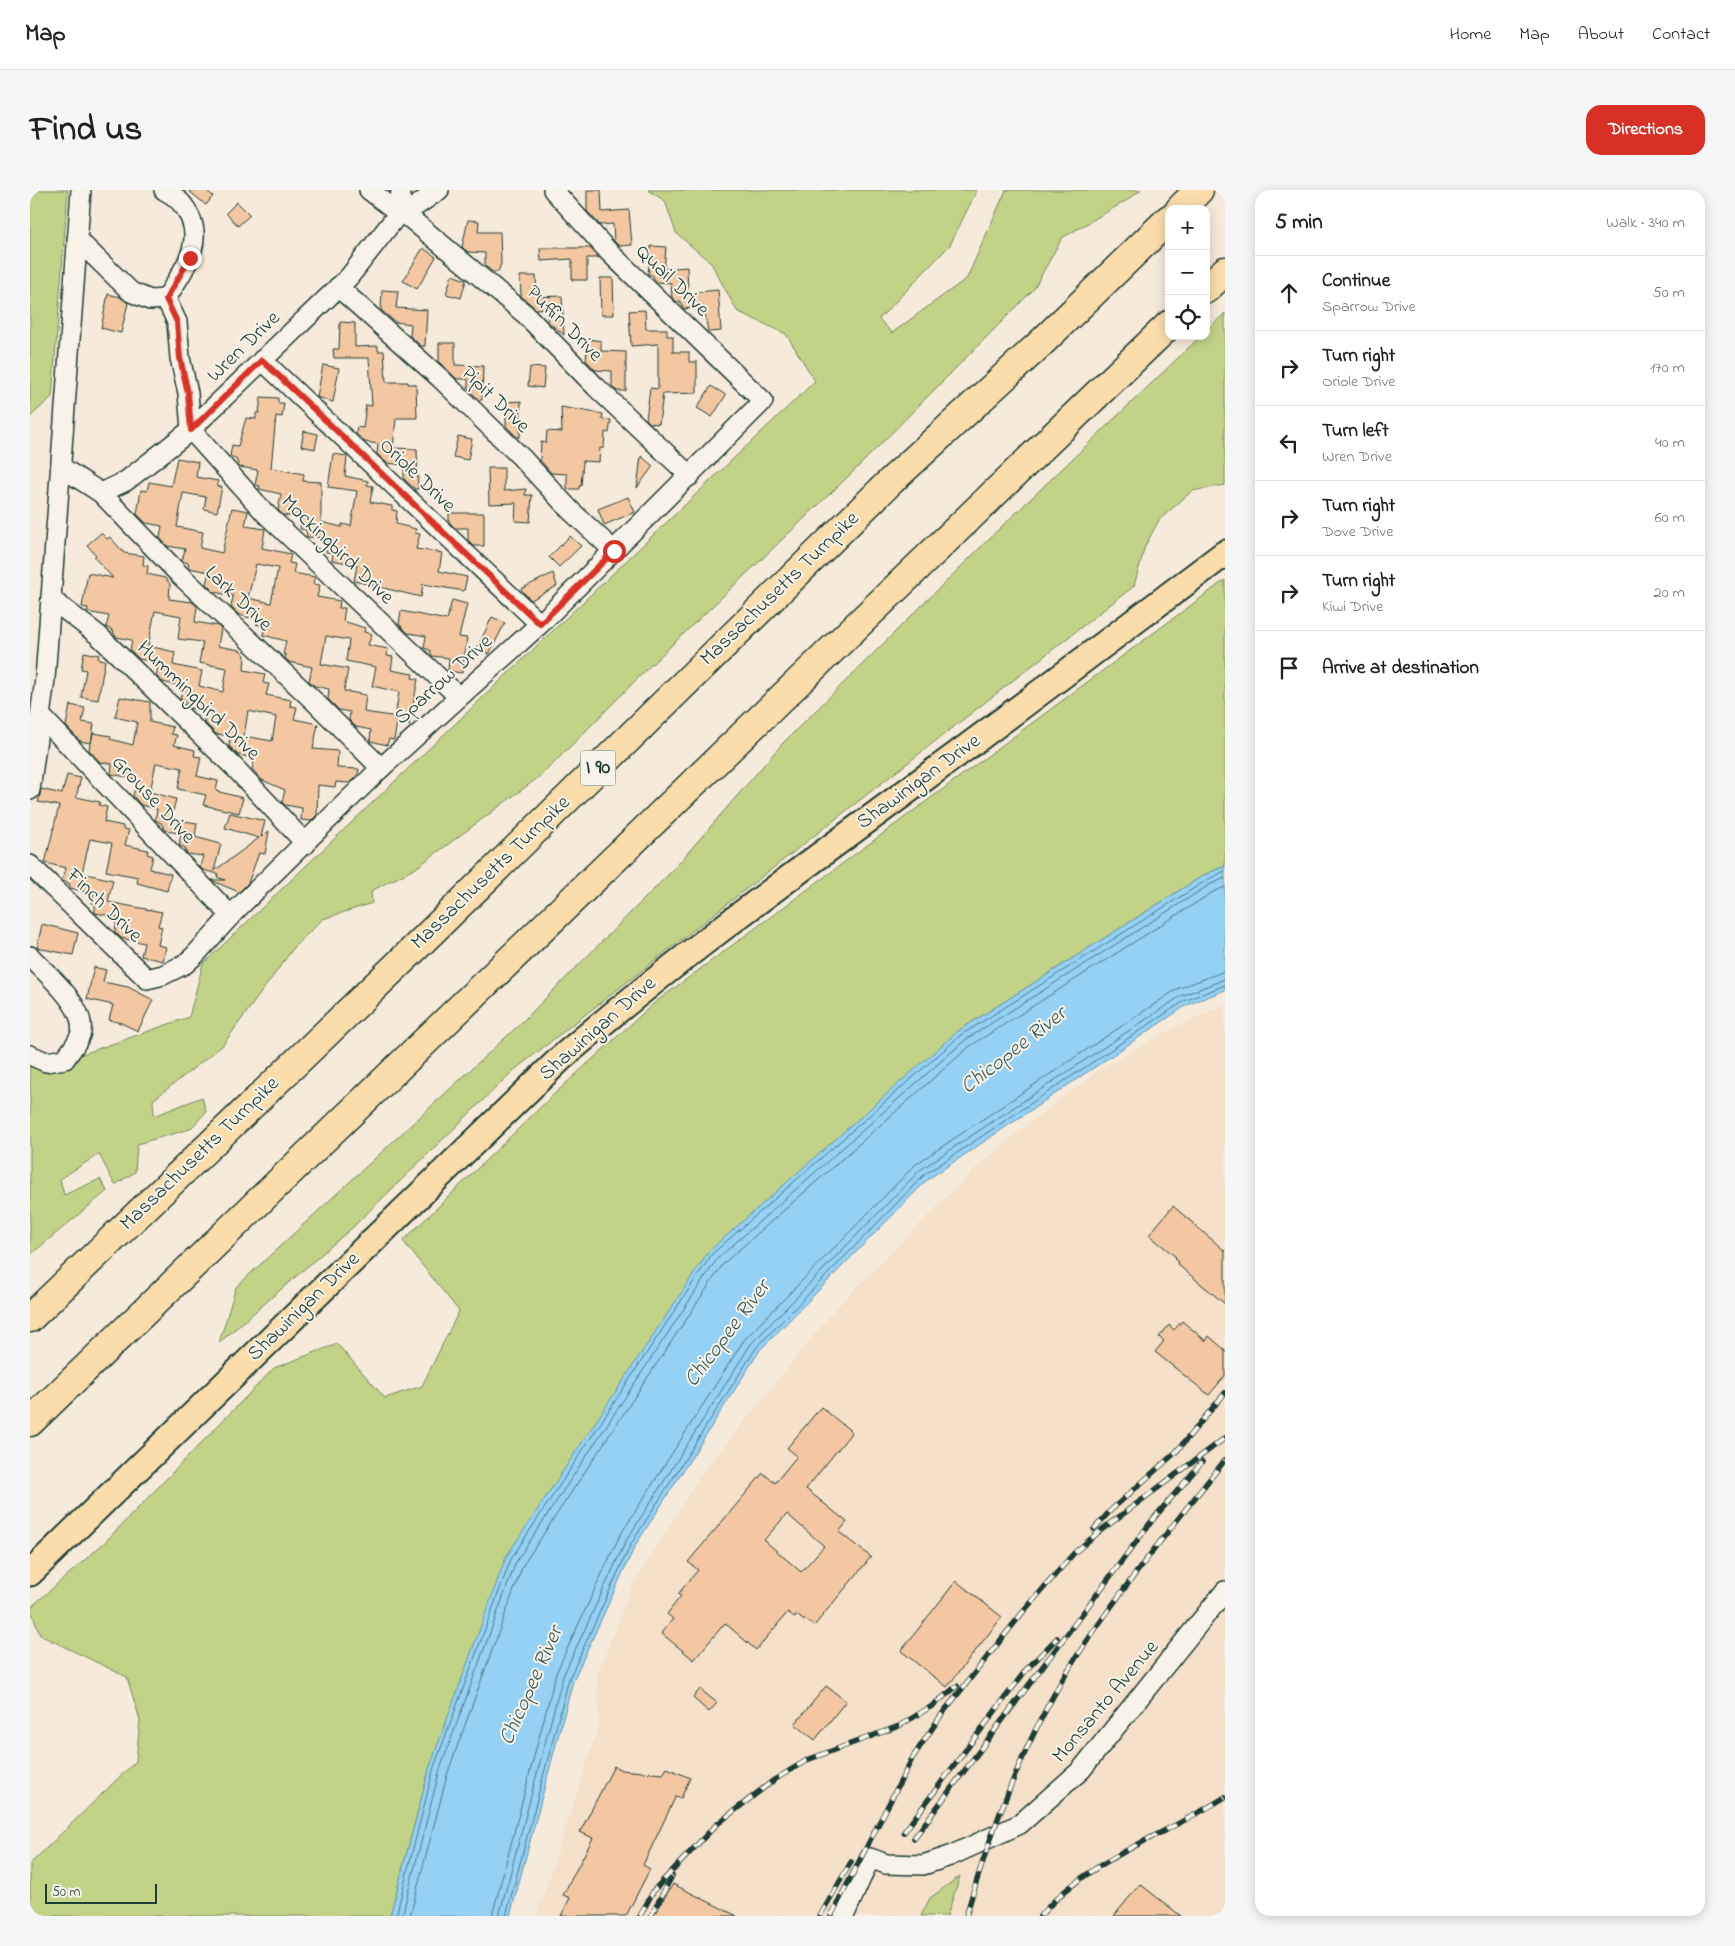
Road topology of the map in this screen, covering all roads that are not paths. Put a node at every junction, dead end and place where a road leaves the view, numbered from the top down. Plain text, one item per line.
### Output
1 (80, 190) edge
2 (164, 190) edge
3 (369, 190) edge
4 (400, 190) edge
5 (439, 190) edge
6 (553, 190) edge
7 (1199, 190) edge
8 (1184, 205) edge
9 (399, 213) junction
10 (1165, 223) edge
11 (77, 240) junction
12 (1225, 271) edge
13 (1210, 285) edge
14 (338, 287) junction
15 (166, 299) junction
16 (1165, 329) edge
17 (262, 360) junction
18 (763, 401) joint
19 (191, 430) junction
20 (61, 467) junction
21 (690, 476) junction
22 (101, 493) junction
23 (614, 551) junction
24 (1225, 553) edge
25 (51, 599) junction
26 (540, 624) junction
27 (458, 696) junction
28 (41, 716) junction
29 (381, 768) junction
30 (30, 790) edge
31 (306, 844) junction
32 (30, 865) edge
33 (230, 916) junction
34 (30, 956) edge
35 (147, 979) joint
36 (30, 1055) edge
37 (30, 1318) edge
38 (30, 1422) edge
39 (30, 1573) edge
40 (1225, 1591) edge
41 (844, 1916) edge

1 - 11 street
2 - 15 street
3 - 9 street, Puffin Drive
4 - 9 street
5 - 9 street
6 - 18 street, Quail Drive
7 - 8 highway
9 - 14 street, Wren Drive
9 - 21 street, Puffin Drive
10 - 37 highway, Massachusetts Turnpike / I 90
11 - 15 street
11 - 20 street
12 - 13 highway
14 - 17 street, Wren Drive
14 - 23 street, Pipit Drive
15 - 19 street
16 - 38 highway
17 - 19 street, Wren Drive
17 - 26 street, Oriole Drive
18 - 21 street, Sparrow Drive
19 - 22 street, Wren Drive
19 - 27 street, Mockingbird Drive
20 - 22 street, Lark Drive
20 - 25 street
21 - 23 street, Sparrow Drive
22 - 29 street, Lark Drive
23 - 26 street, Sparrow Drive
24 - 39 main road, Shawinigan Drive
25 - 28 street
25 - 31 street, Hummingbird Drive
26 - 27 street, Sparrow Drive
27 - 29 street, Sparrow Drive
28 - 30 street
28 - 33 street, Grouse Drive
29 - 31 street, Sparrow Drive
31 - 33 street, Sparrow Drive
32 - 35 street, Finch Drive
33 - 35 street, Sparrow Drive
34 - 36 street
40 - 41 street, Monsanto Avenue

